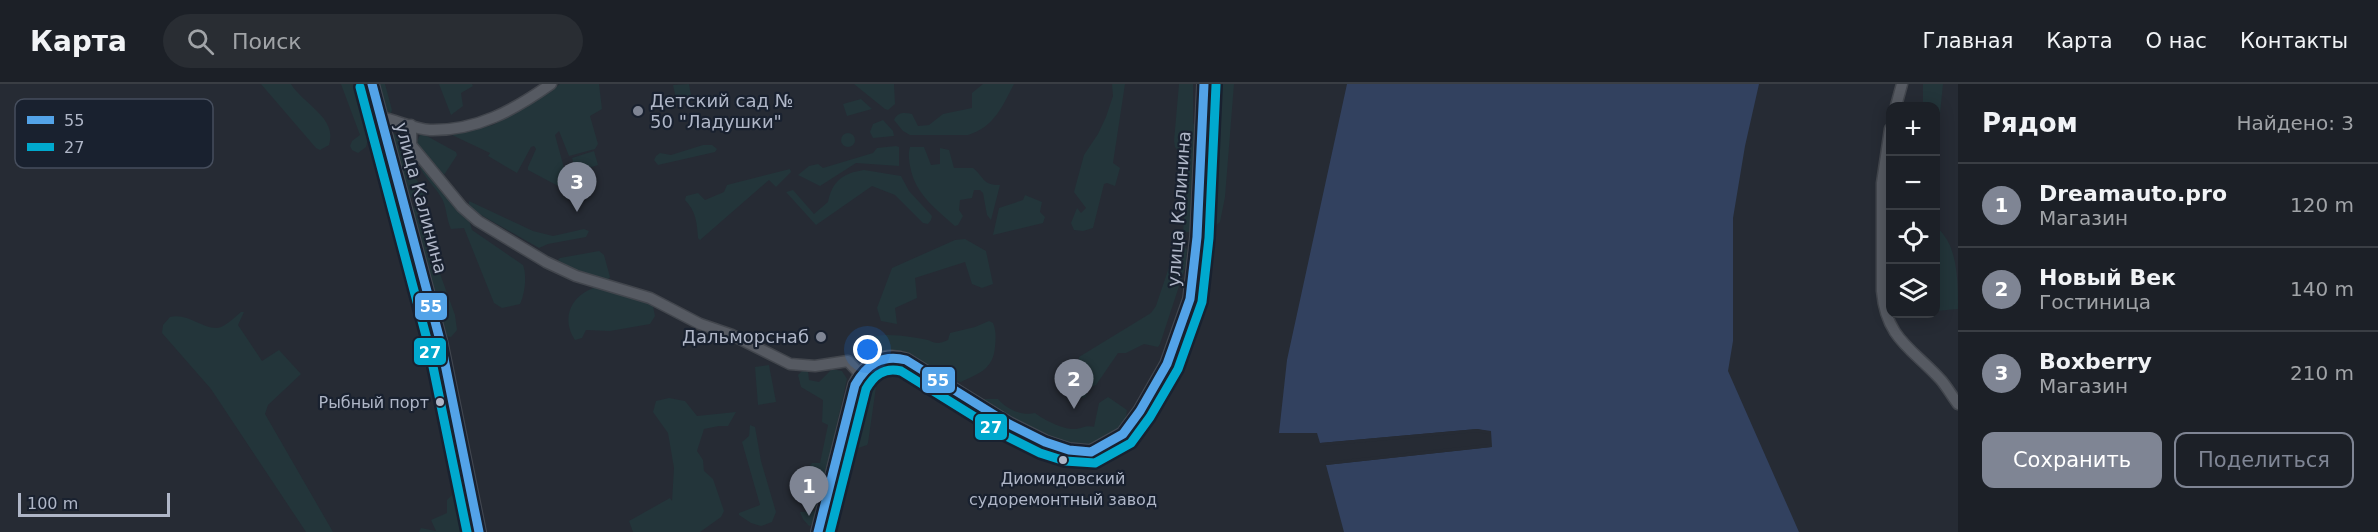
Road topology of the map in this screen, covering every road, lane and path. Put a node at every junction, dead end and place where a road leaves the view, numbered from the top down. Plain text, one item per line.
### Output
1 (372, 84) edge
2 (551, 84) edge
3 (1204, 84) edge
4 (1902, 84) edge
5 (1897, 102) edge
6 (380, 117) junction
7 (411, 125) junction
8 (1886, 156) edge
9 (860, 374) junction
10 (1958, 404) edge
11 (479, 532) edge
12 (818, 532) edge

1 - 6 main road, улица Калинина
2 - 7 street
3 - 9 main road, улица Калинина
4 - 5 street
6 - 7 street
6 - 11 main road, улица Калинина
7 - 9 street
8 - 10 street
9 - 12 main road

